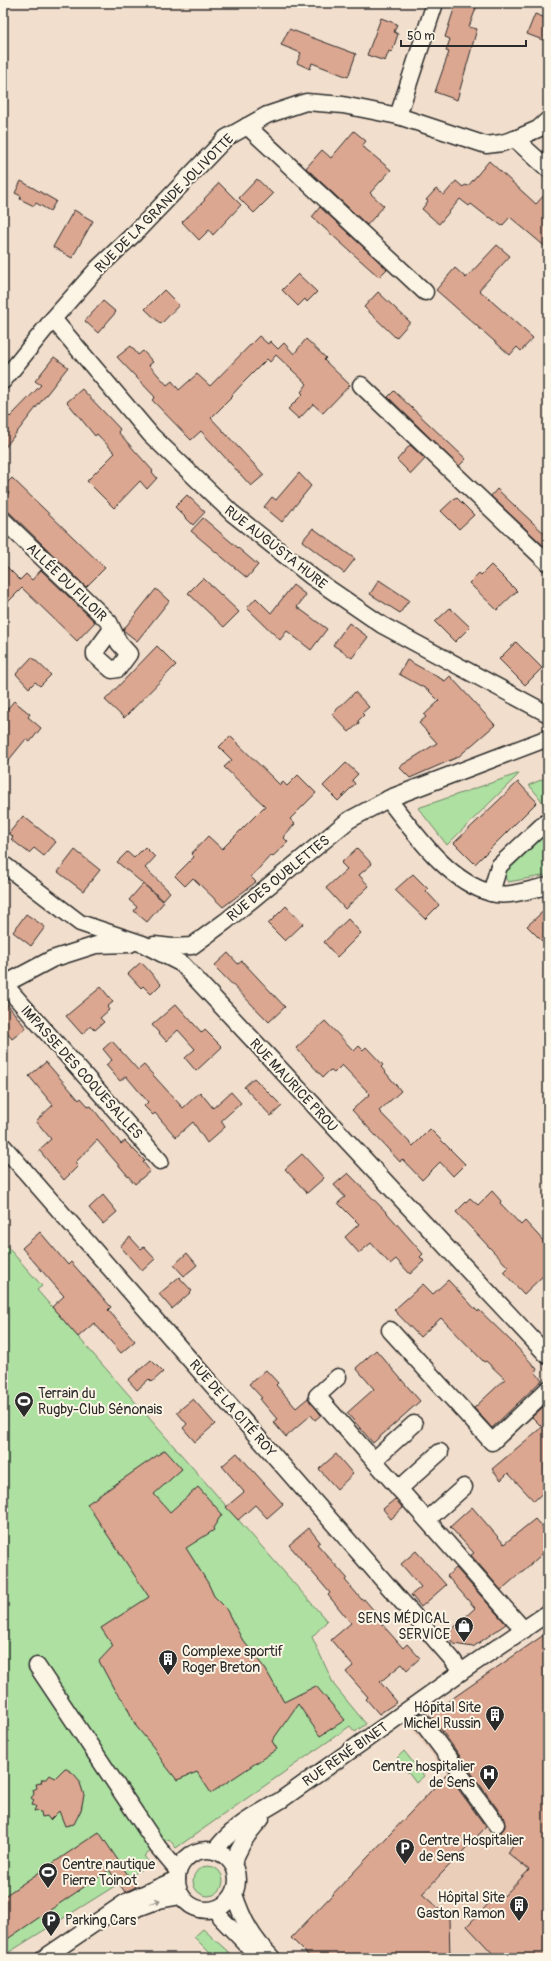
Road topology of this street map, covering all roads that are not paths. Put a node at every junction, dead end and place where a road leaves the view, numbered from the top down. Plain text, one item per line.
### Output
1 (435, 3) edge
2 (398, 116) junction
3 (548, 120) edge
4 (247, 126) junction
5 (516, 139) junction
6 (548, 169) edge
7 (425, 292) dead end
8 (53, 319) junction
9 (3, 381) edge
10 (361, 385) dead end
11 (3, 520) edge
12 (548, 563) edge
13 (112, 629) dead end
14 (548, 714) edge
15 (548, 738) edge
16 (388, 799) junction
17 (547, 821) edge
18 (3, 864) edge
19 (548, 886) edge
20 (491, 893) junction
21 (143, 944) junction
22 (4, 985) edge
23 (3, 1146) edge
24 (160, 1161) dead end
25 (390, 1330) dead end
26 (548, 1356) edge
27 (338, 1377) dead end
28 (548, 1389) edge
29 (414, 1424) dead end
30 (440, 1452) dead end
31 (374, 1460) junction
32 (464, 1487) dead end
33 (399, 1489) junction
34 (427, 1520) junction
35 (548, 1613) edge
36 (524, 1630) junction
37 (37, 1666) dead end
38 (461, 1672) junction
39 (422, 1722) dead end
40 (281, 1800) junction
41 (496, 1824) dead end
42 (215, 1851) junction
43 (233, 1864) junction
44 (178, 1875) junction
45 (234, 1894) junction
46 (181, 1896) junction
47 (217, 1909) junction
48 (45, 1958) edge
49 (260, 1958) edge
50 (272, 1958) edge

1 - 2 street
2 - 4 street, RUE DE LA GRANDE JOLIVOTTE
2 - 5 street, RUE DE LA GRANDE JOLIVOTTE
3 - 5 street, RUE DE LA GRANDE JOLIVOTTE
4 - 7 street
4 - 8 street, RUE DE LA GRANDE JOLIVOTTE
5 - 6 street
8 - 9 street, RUE DE LA GRANDE JOLIVOTTE
8 - 14 street, RUE AUGUSTA HURE
10 - 12 street
11 - 13 street, ALLÉE DU FILOIR
15 - 16 street, RUE DES OUBLETTES
16 - 20 street
16 - 21 street, RUE DES OUBLETTES
17 - 20 street
18 - 21 street, RUE MAURICE PROU
19 - 20 street
21 - 22 street, RUE DES OUBLETTES
21 - 26 street, RUE MAURICE PROU
22 - 24 street, IMPASSE DES COQUESALLES
23 - 38 street, RUE DE LA CITÉ ROY
25 - 28 street
27 - 31 street
29 - 31 street
30 - 33 street
31 - 33 street
32 - 34 street
33 - 34 street
34 - 36 street
35 - 36 street, RUE RENÉ BINET
36 - 38 street, RUE RENÉ BINET
37 - 44 street
38 - 40 street, RUE RENÉ BINET
39 - 41 street
40 - 42 street, RUE RENÉ BINET
40 - 43 street, RUE RENÉ BINET
42 - 43 street
42 - 44 street
43 - 45 street
44 - 46 street
44 - 48 street
45 - 47 street
45 - 50 street
46 - 47 street
48 -> 46 street
47 - 49 street

